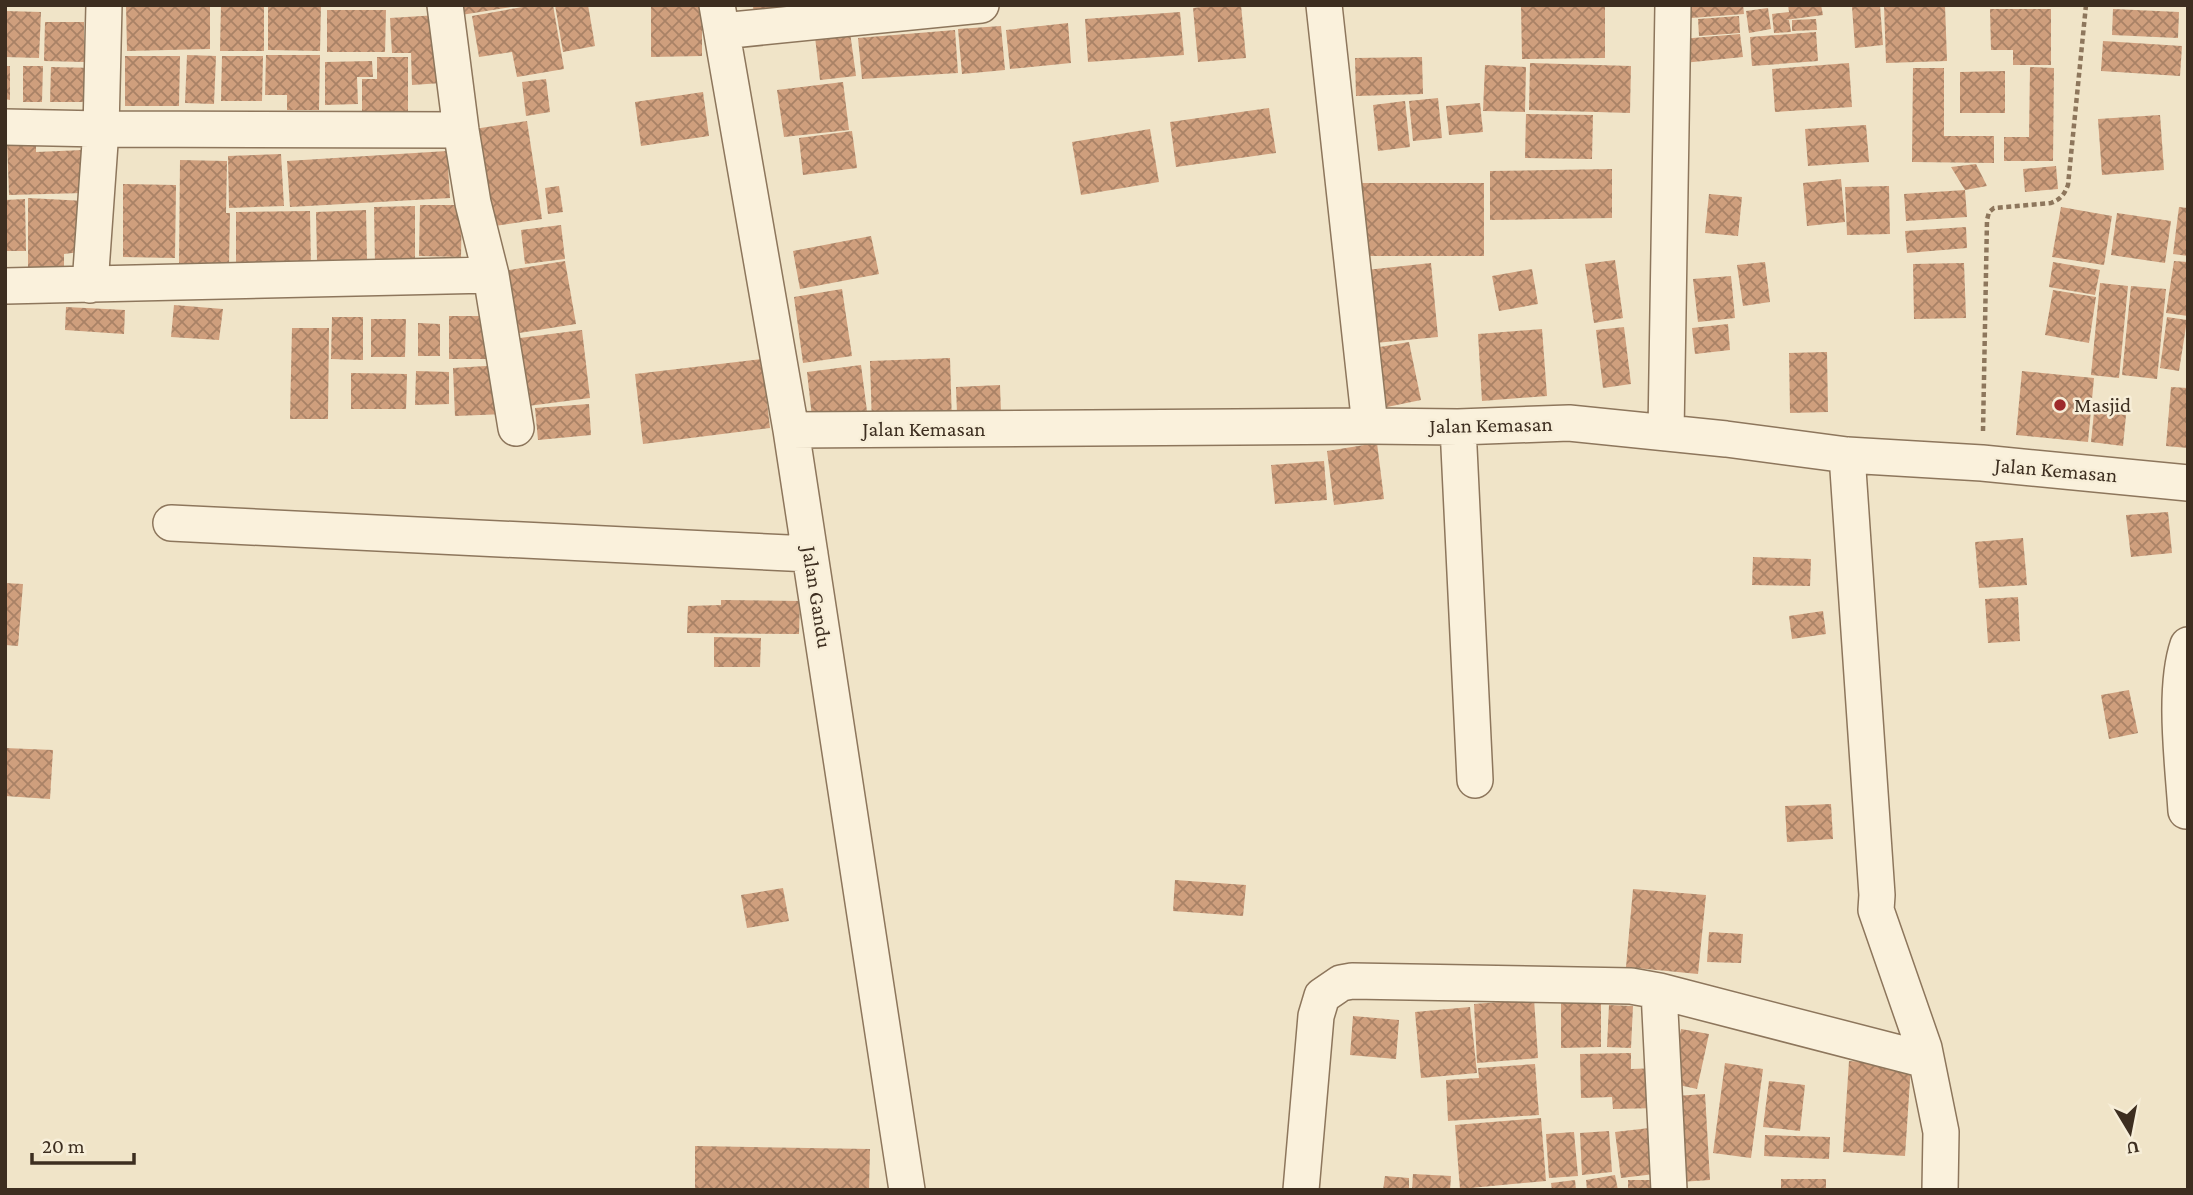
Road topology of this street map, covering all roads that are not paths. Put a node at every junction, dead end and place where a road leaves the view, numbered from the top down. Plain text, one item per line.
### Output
1 (104, 5) edge
2 (445, 5) edge
3 (981, 5) edge
4 (1324, 5) edge
5 (1673, 5) edge
6 (719, 18) edge
7 (5, 127) edge
8 (101, 129) junction
9 (461, 130) junction
10 (491, 275) junction
11 (90, 285) junction
12 (5, 286) edge
13 (1370, 426) junction
14 (1458, 427) junction
15 (516, 428) dead end
16 (791, 430) junction
17 (1666, 432) junction
18 (1847, 455) junction
19 (2188, 483) edge
20 (171, 523) dead end
21 (810, 554) junction
22 (2188, 645) edge
23 (1475, 780) dead end
24 (2186, 811) edge
25 (1658, 991) junction
26 (1926, 1060) junction
27 (907, 1190) edge
28 (1301, 1190) edge
29 (1669, 1190) edge
30 (1940, 1190) edge

1 - 8 street
2 - 9 street
3 - 6 street
4 - 13 street
5 - 17 street
6 - 16 street, Jalan Gandu
7 - 8 street
8 - 9 street
8 - 11 street
9 - 10 street
10 - 11 street
10 - 15 street
11 - 12 street
13 - 14 street, Jalan Kemasan
13 - 16 street, Jalan Kemasan
14 - 17 street, Jalan Kemasan
14 - 23 street
16 - 21 street, Jalan Gandu
17 - 18 street, Jalan Kemasan
18 - 19 street, Jalan Kemasan
18 - 26 street
20 - 21 street
21 - 27 street, Jalan Gandu
22 - 24 street
25 - 26 street
25 - 28 street
25 - 29 street
26 - 30 street

